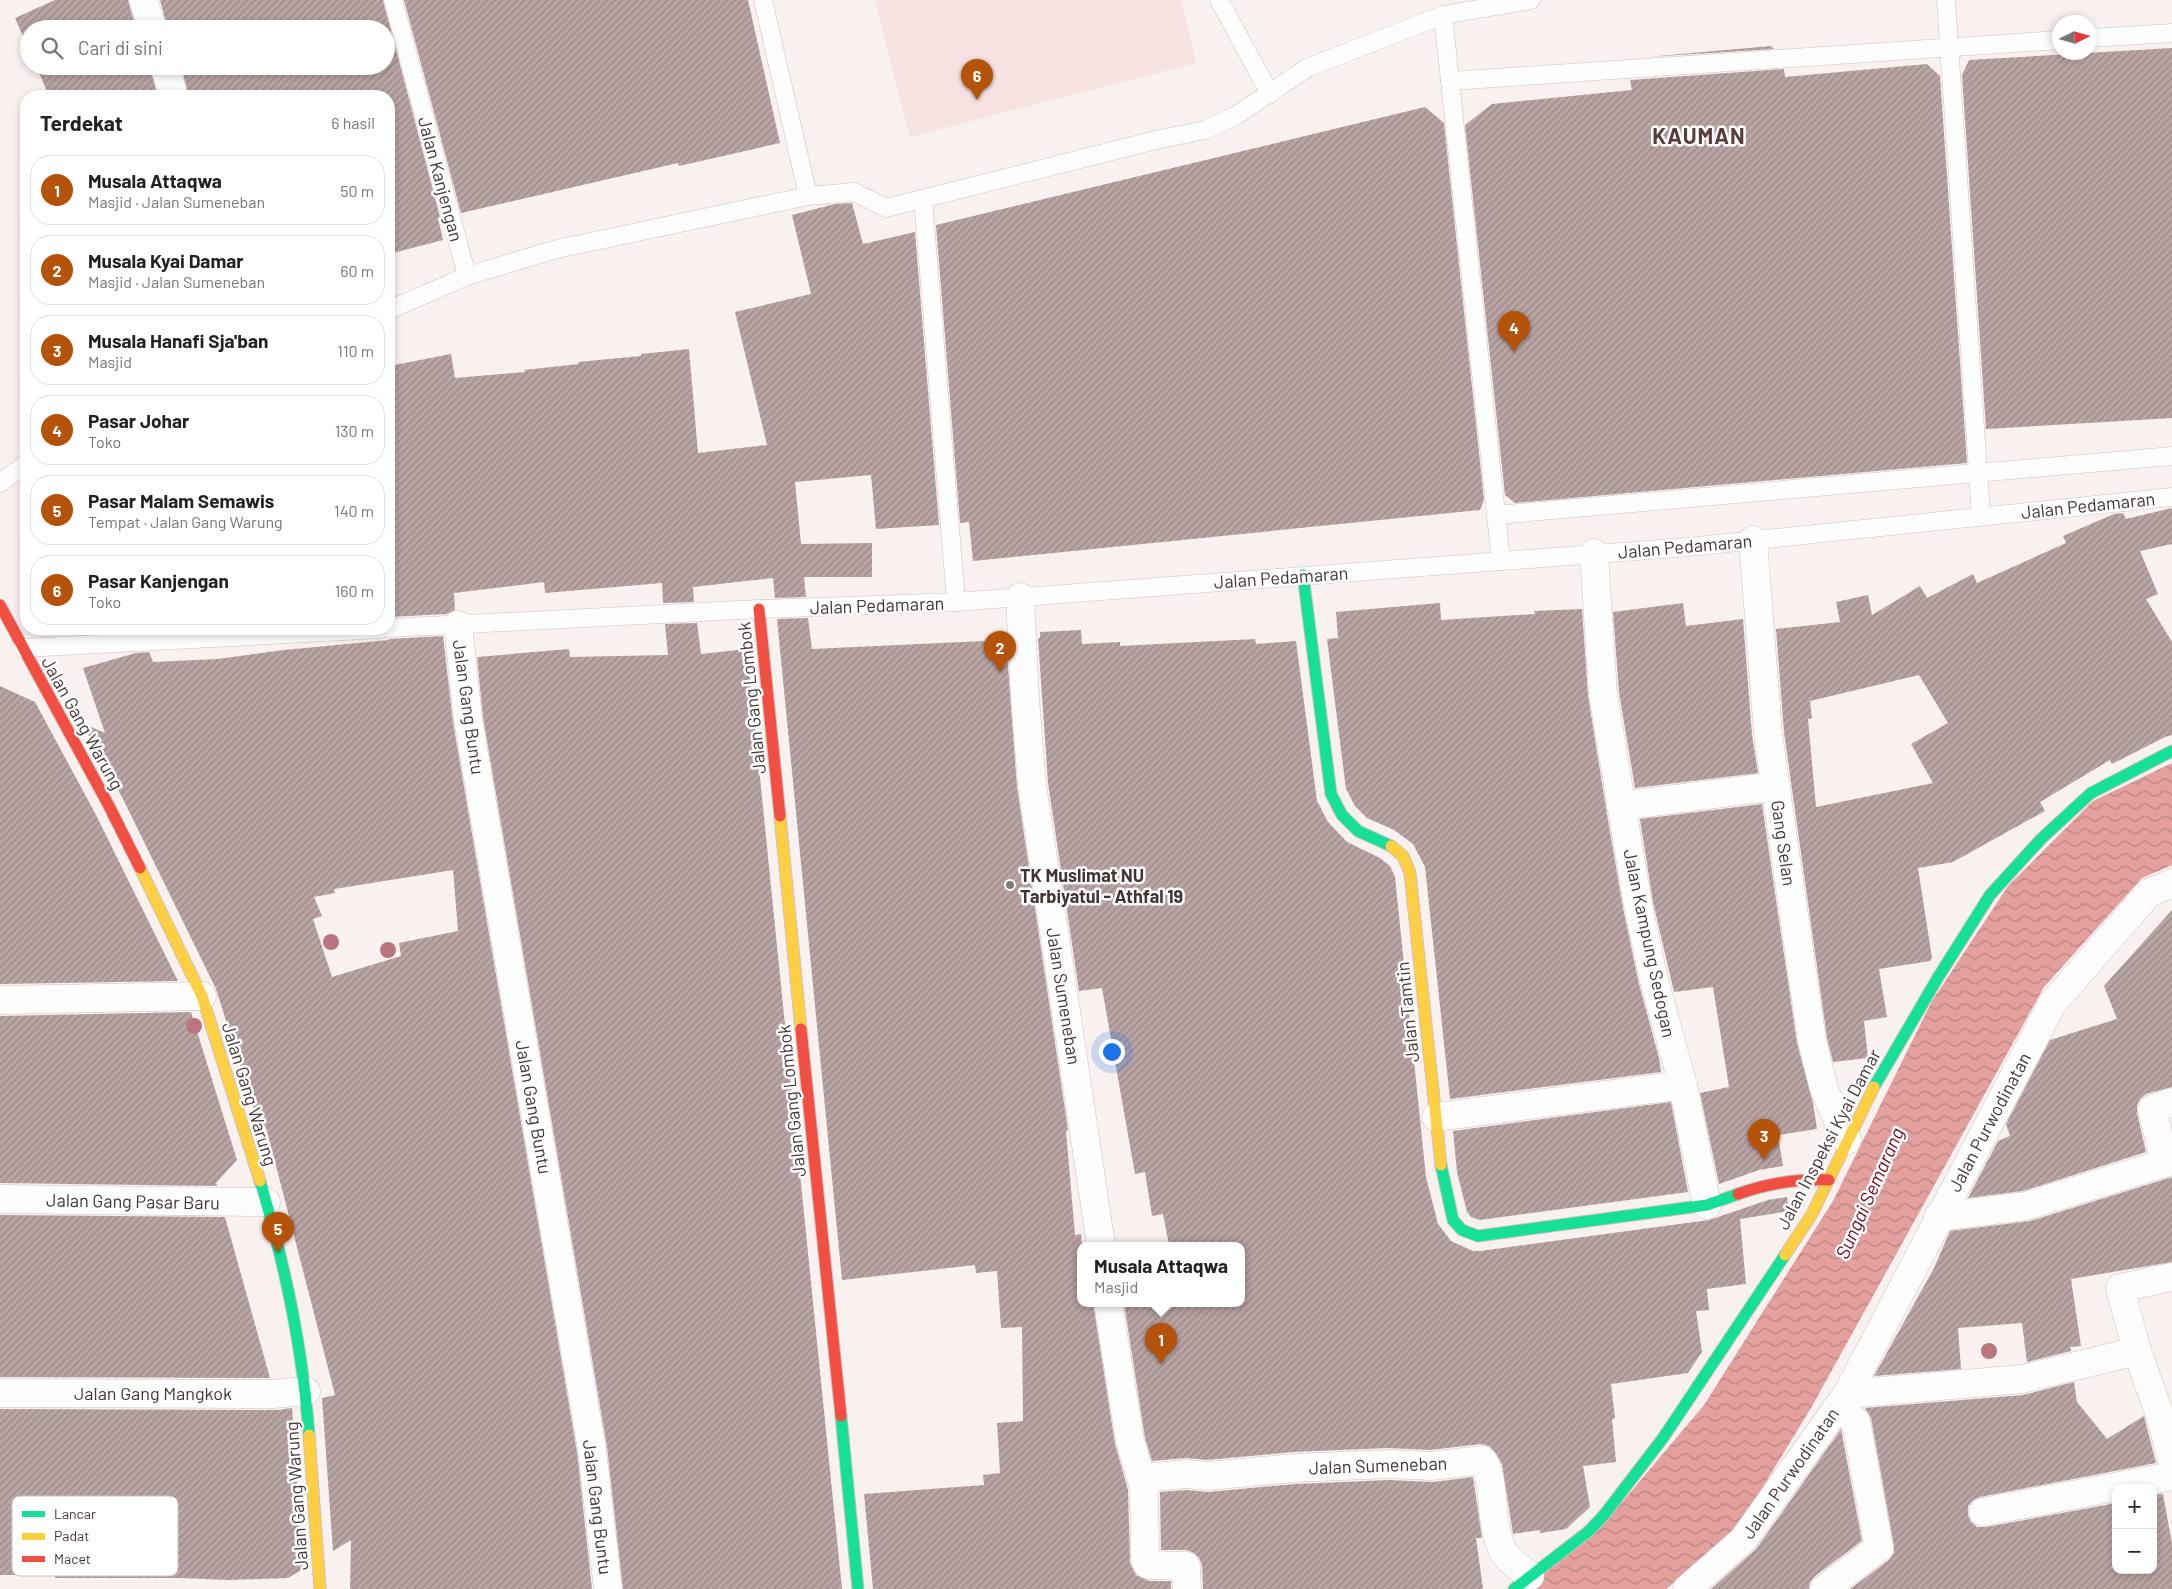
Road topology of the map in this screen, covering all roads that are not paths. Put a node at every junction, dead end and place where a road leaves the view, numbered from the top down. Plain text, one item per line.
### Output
1 (143, 0) edge
2 (393, 0) edge
3 (763, 0) edge
4 (1219, 0) edge
5 (1946, 0) edge
6 (1519, 1) edge
7 (1443, 15) junction
8 (150, 20) edge
9 (2172, 33) edge
10 (2097, 38) edge
11 (2052, 41) edge
12 (1949, 48) junction
13 (167, 75) edge
14 (1450, 81) junction
15 (172, 90) edge
16 (1270, 94) junction
17 (808, 196) junction
18 (922, 199) junction
19 (467, 276) junction
20 (395, 307) edge
21 (2172, 456) edge
22 (20, 468) edge
23 (1978, 473) junction
24 (0, 483) edge
25 (2172, 497) edge
26 (1496, 515) junction
27 (1981, 516) junction
28 (1753, 540) junction
29 (1594, 554) junction
30 (1501, 561) junction
31 (1304, 576) junction
32 (1020, 597) junction
33 (956, 602) junction
34 (0, 605) edge
35 (759, 609) junction
36 (458, 625) junction
37 (395, 628) edge
38 (266, 635) edge
39 (15, 648) junction
40 (2172, 751) edge
41 (1776, 786) junction
42 (1621, 806) junction
43 (2172, 883) edge
44 (202, 996) junction
45 (0, 1000) edge
46 (1683, 1085) junction
47 (2172, 1102) edge
48 (1436, 1117) junction
49 (1847, 1140) junction
50 (1828, 1180) junction
51 (0, 1199) edge
52 (266, 1202) junction
53 (1707, 1205) junction
54 (1938, 1217) junction
55 (1101, 1242) edge
56 (2172, 1278) edge
57 (1109, 1307) edge
58 (2137, 1351) junction
59 (306, 1391) junction
60 (0, 1393) edge
61 (1842, 1400) junction
62 (2167, 1420) edge
63 (2172, 1461) edge
64 (2172, 1476) edge
65 (1142, 1478) junction
66 (1983, 1512) dead end
67 (1522, 1583) edge
68 (320, 1589) edge
69 (608, 1589) edge
70 (858, 1589) edge
71 (1187, 1589) edge
72 (1687, 1589) edge
73 (1824, 1589) edge

1 - 8 street
2 - 19 lane, Jalan Kanjengan
3 - 17 lane
4 - 16 lane
5 - 12 lane
6 - 7 lane
7 - 14 lane
7 - 16 lane
9 - 10 lane
11 - 12 lane
12 - 14 lane
12 - 23 lane
13 - 15 street
14 - 26 lane
16 - 18 lane
17 - 18 lane
17 - 19 lane
18 - 33 lane
19 - 20 lane
21 - 23 lane
22 - 24 lane
23 - 26 lane
23 - 27 lane
25 - 27 lane, Jalan Pedamaran
26 - 30 lane
27 - 28 lane, Jalan Pedamaran
28 - 29 lane, Jalan Pedamaran
28 - 41 street, Gang Selan
29 - 30 lane, Jalan Pedamaran
29 - 42 street, Jalan Kampung Sedogan
30 - 31 lane, Jalan Pedamaran
31 - 32 lane, Jalan Pedamaran
31 - 48 street, Jalan Tamtin
32 - 33 lane, Jalan Pedamaran
32 - 55 street, Jalan Sumeneban
33 - 35 lane, Jalan Pedamaran
34 - 39 street, Jalan Gang Warung
35 - 36 lane, Jalan Pedamaran
35 - 70 street, Jalan Gang Lombok
36 - 37 lane, Jalan Pedamaran
36 - 69 street, Jalan Gang Buntu
38 - 39 lane
39 - 44 street, Jalan Gang Warung
40 - 49 street, Jalan Inspeksi Kyai Damar
41 - 42 street
41 - 49 street, Gang Selan
42 - 46 street, Jalan Kampung Sedogan
43 - 54 street, Jalan Purwodinatan
44 - 45 street
44 - 52 street, Jalan Gang Warung
46 - 48 street
46 - 53 street, Jalan Kampung Sedogan
47 - 54 street
48 - 53 street, Jalan Tamtin
49 - 50 street, Jalan Inspeksi Kyai Damar
50 - 53 street
50 - 67 street, Jalan Inspeksi Kyai Damar
51 - 52 street, Jalan Gang Pasar Baru
52 - 59 street, Jalan Gang Warung
54 - 61 street, Jalan Purwodinatan
56 - 58 street
57 - 65 street
58 - 61 street, Jalan Purwodinatan
58 - 62 street
59 - 60 street, Jalan Gang Mangkok
59 - 68 street, Jalan Gang Warung
61 - 72 street, Jalan Purwodinatan
61 - 73 street
62 - 63 street
64 - 66 street
65 - 67 street, Jalan Sumeneban
65 - 71 street

